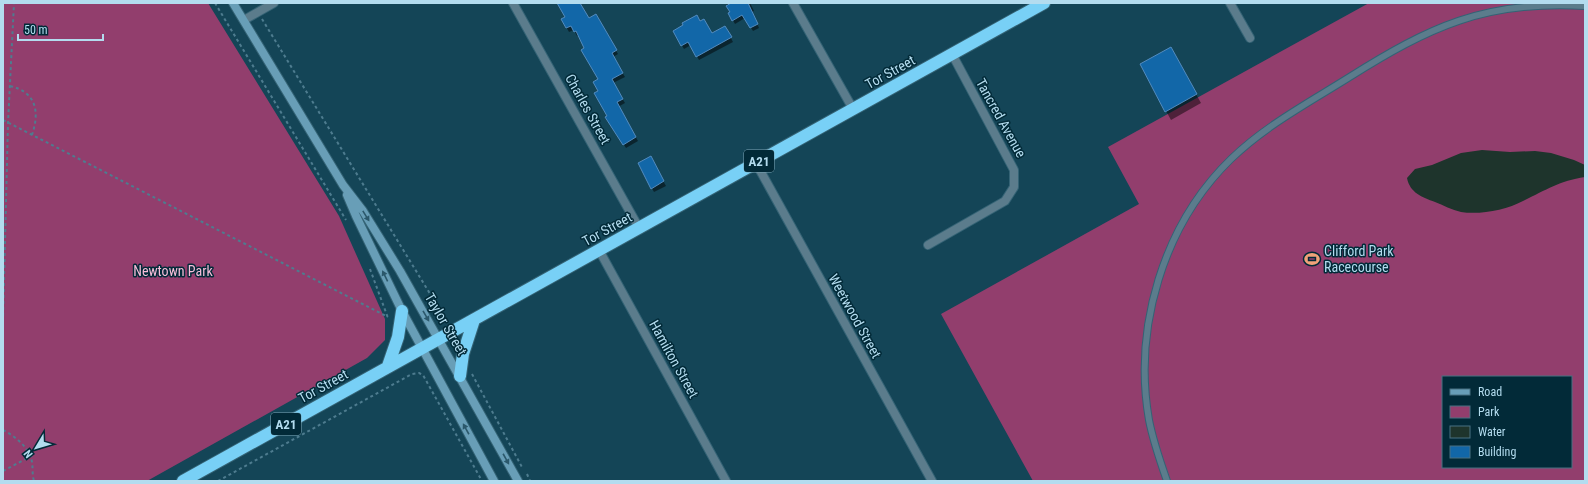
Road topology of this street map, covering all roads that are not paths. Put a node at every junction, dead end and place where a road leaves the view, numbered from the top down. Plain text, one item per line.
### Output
1 (233, 3) edge
2 (274, 3) edge
3 (513, 3) edge
4 (793, 3) edge
5 (1044, 3) edge
6 (1230, 3) edge
7 (1585, 6) edge
8 (244, 20) junction
9 (1250, 38) dead end
10 (952, 54) junction
11 (853, 109) junction
12 (756, 163) junction
13 (343, 185) junction
14 (639, 228) junction
15 (928, 245) dead end
16 (599, 250) junction
17 (402, 311) junction
18 (474, 320) junction
19 (440, 339) junction
20 (422, 348) junction
21 (388, 366) junction
22 (464, 372) junction
23 (183, 481) edge
24 (494, 481) edge
25 (518, 481) edge
26 (726, 481) edge
27 (932, 481) edge
28 (1167, 481) edge

1 - 8 street, Taylor Street
2 - 8 street
3 - 14 street, Charles Street
4 - 11 street
5 - 10 highway, Tor Street / A21
6 - 9 street
7 - 28 lane
8 - 13 street, Taylor Street
10 - 11 highway, Tor Street / A21
10 - 15 street, Tancred Avenue
11 - 12 highway, Tor Street / A21
12 - 14 highway, Tor Street / A21
12 - 27 street, Weetwood Street
17 -> 13 street, Taylor Street
13 -> 19 street, Taylor Street
14 - 16 highway, Tor Street / A21
16 - 18 highway, Tor Street / A21
16 - 26 street, Hamilton Street
17 - 20 street, Taylor Street
17 - 21 highway
18 - 19 highway, Tor Street / A21
18 - 22 highway
19 - 20 highway, Tor Street / A21
19 - 22 street, Taylor Street
20 - 21 highway, Tor Street / A21
24 -> 20 street, Taylor Street
21 - 23 highway, Tor Street / A21
22 -> 25 street, Taylor Street

